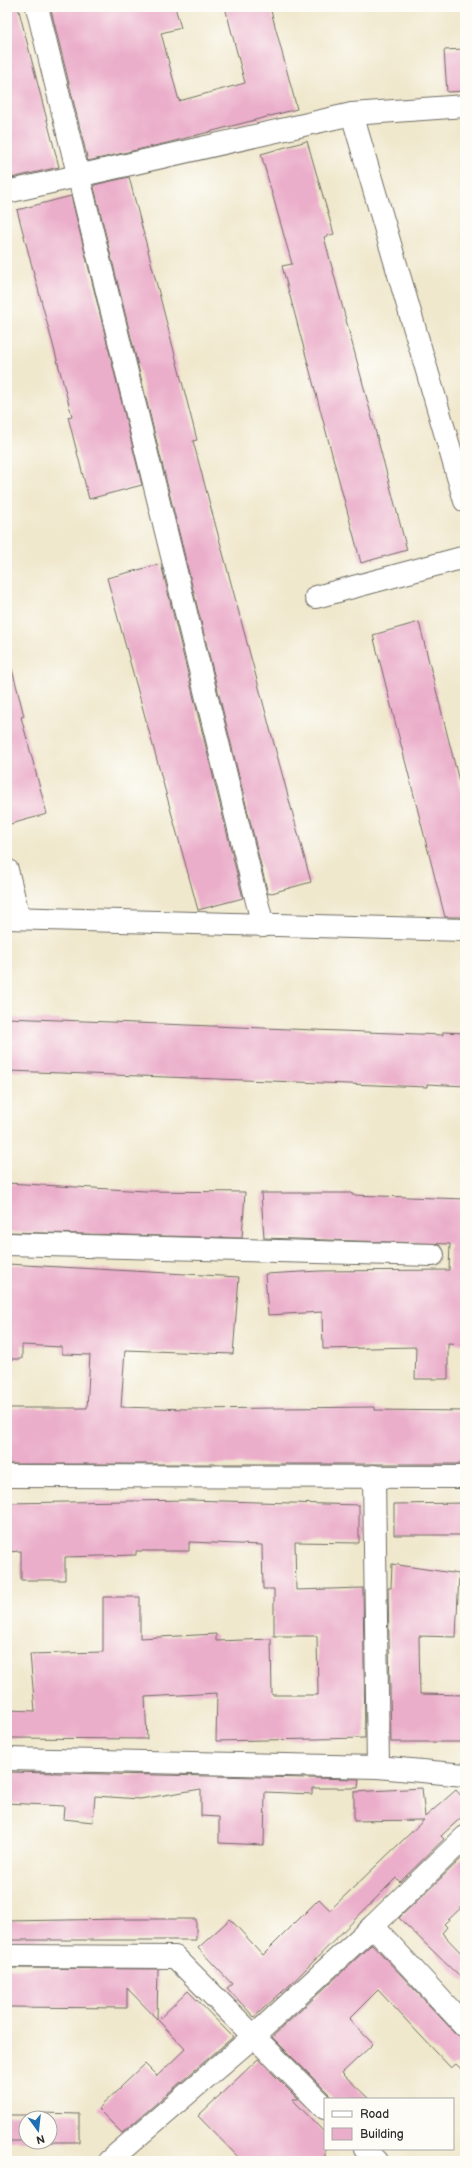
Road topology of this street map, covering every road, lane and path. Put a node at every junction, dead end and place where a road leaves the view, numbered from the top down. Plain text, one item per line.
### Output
1 (37, 7) edge
2 (465, 106) edge
3 (352, 114) junction
4 (78, 177) junction
5 (7, 192) edge
6 (465, 501) edge
7 (465, 557) edge
8 (316, 597) dead end
9 (7, 870) edge
10 (13, 918) edge
11 (263, 926) junction
12 (465, 930) edge
13 (7, 1244) edge
14 (433, 1255) dead end
15 (7, 1476) edge
16 (374, 1476) junction
17 (465, 1477) edge
18 (7, 1759) edge
19 (378, 1767) junction
20 (465, 1775) edge
21 (465, 1837) edge
22 (373, 1926) junction
23 (7, 1956) edge
24 (465, 2026) edge
25 (254, 2036) junction
26 (324, 2107) edge
27 (366, 2150) edge
28 (109, 2161) edge
29 (377, 2161) edge

1 - 4 street
2 - 3 street
3 - 4 street
3 - 6 street
4 - 5 street
4 - 11 street
7 - 8 street
9 - 10 street
10 - 11 street
11 - 12 street
13 - 14 street
15 - 16 street
16 - 17 street
16 - 19 street
18 - 19 street
19 - 20 street
21 - 22 street
22 - 24 street
22 - 25 street
23 - 25 street
25 - 26 street
25 - 28 street
27 - 29 street

